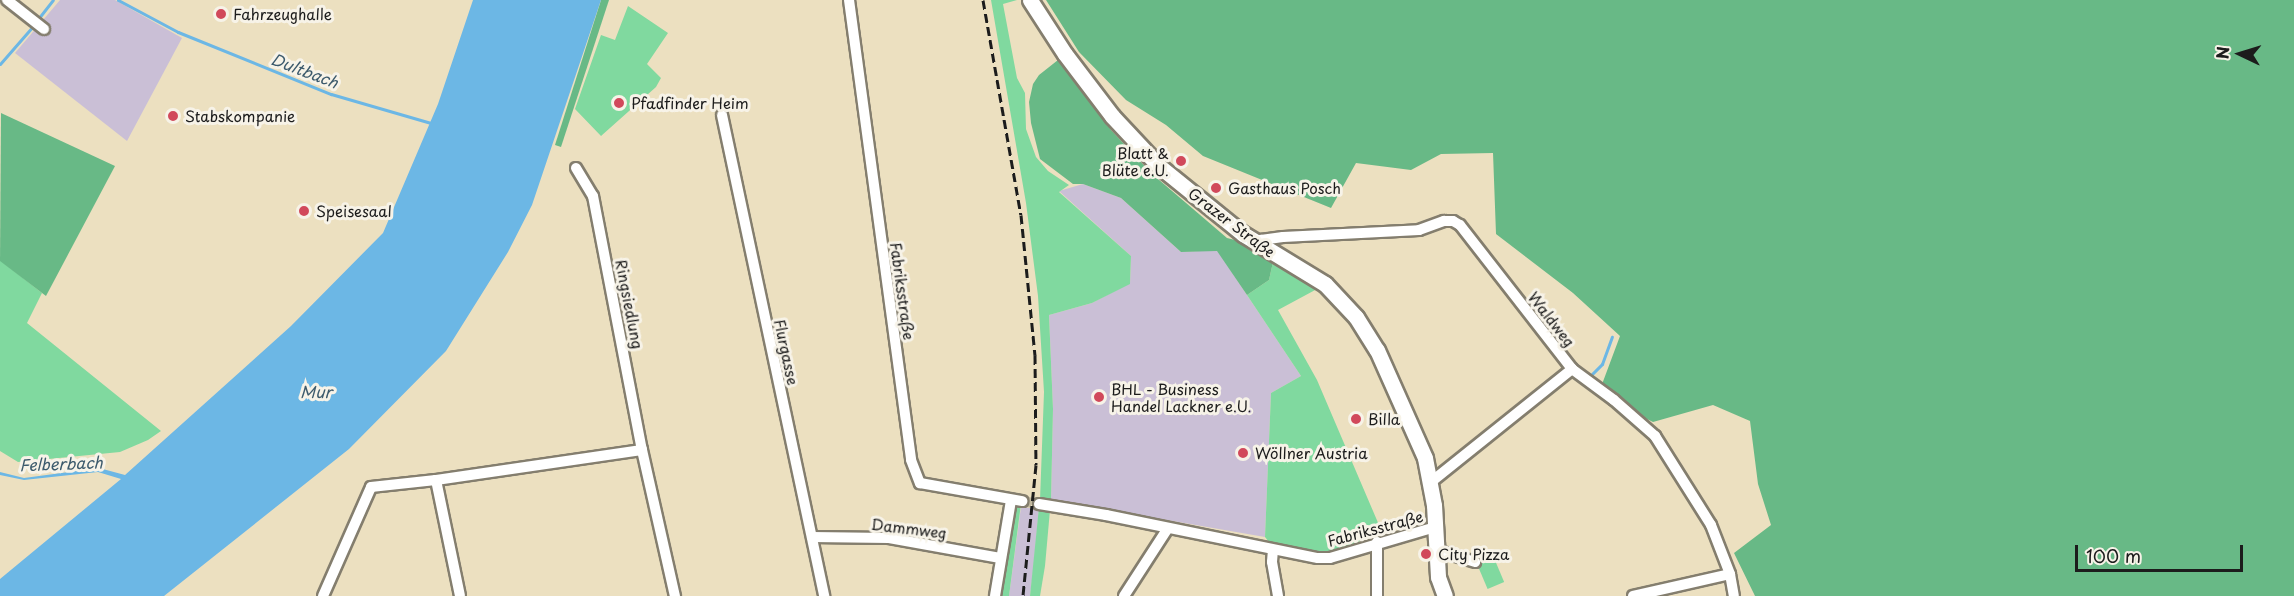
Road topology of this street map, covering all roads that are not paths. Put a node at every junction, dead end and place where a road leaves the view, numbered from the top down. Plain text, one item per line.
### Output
1 (7, 0) edge
2 (849, 0) edge
3 (1030, 0) edge
4 (40, 25) dead end
5 (722, 115) dead end
6 (576, 168) dead end
7 (1257, 244) junction
8 (1572, 369) junction
9 (642, 450) junction
10 (436, 480) junction
11 (1431, 482) junction
12 (1039, 504) tunnel mouth
13 (1435, 527) junction
14 (1168, 528) junction
15 (812, 537) junction
16 (1377, 542) junction
17 (1273, 550) junction
18 (1436, 550) junction
19 (1000, 558) junction
20 (1475, 562) dead end
21 (1730, 574) junction
22 (323, 596) edge
23 (460, 596) edge
24 (675, 596) edge
25 (824, 596) edge
26 (995, 596) edge
27 (1125, 596) edge
28 (1278, 596) edge
29 (1377, 596) edge
30 (1445, 596) edge
31 (1633, 596) edge
32 (1734, 596) edge

1 - 4 street
2 - 19 street, Fabriksstraße
3 - 7 main road, Grazer Straße
5 - 15 street, Flurgasse
6 - 9 street, Ringsiedlung
7 - 8 street, Waldweg
7 - 11 main road, Grazer Straße
8 - 11 street
8 - 21 street, Waldweg
9 - 10 street
9 - 24 street, Ringsiedlung
10 - 22 street
10 - 23 street
11 - 13 main road, Grazer Straße
12 - 14 street, Fabriksstraße
13 - 16 street, Fabriksstraße
13 - 18 main road, Grazer Straße
14 - 17 street, Fabriksstraße
14 - 27 street
15 - 19 street, Dammweg
15 - 25 street, Flurgasse
16 - 17 street, Fabriksstraße
16 - 29 street
17 - 28 street
18 - 20 street
18 - 30 main road, Grazer Straße
19 - 26 street
21 - 31 street
21 - 32 street, Waldweg

